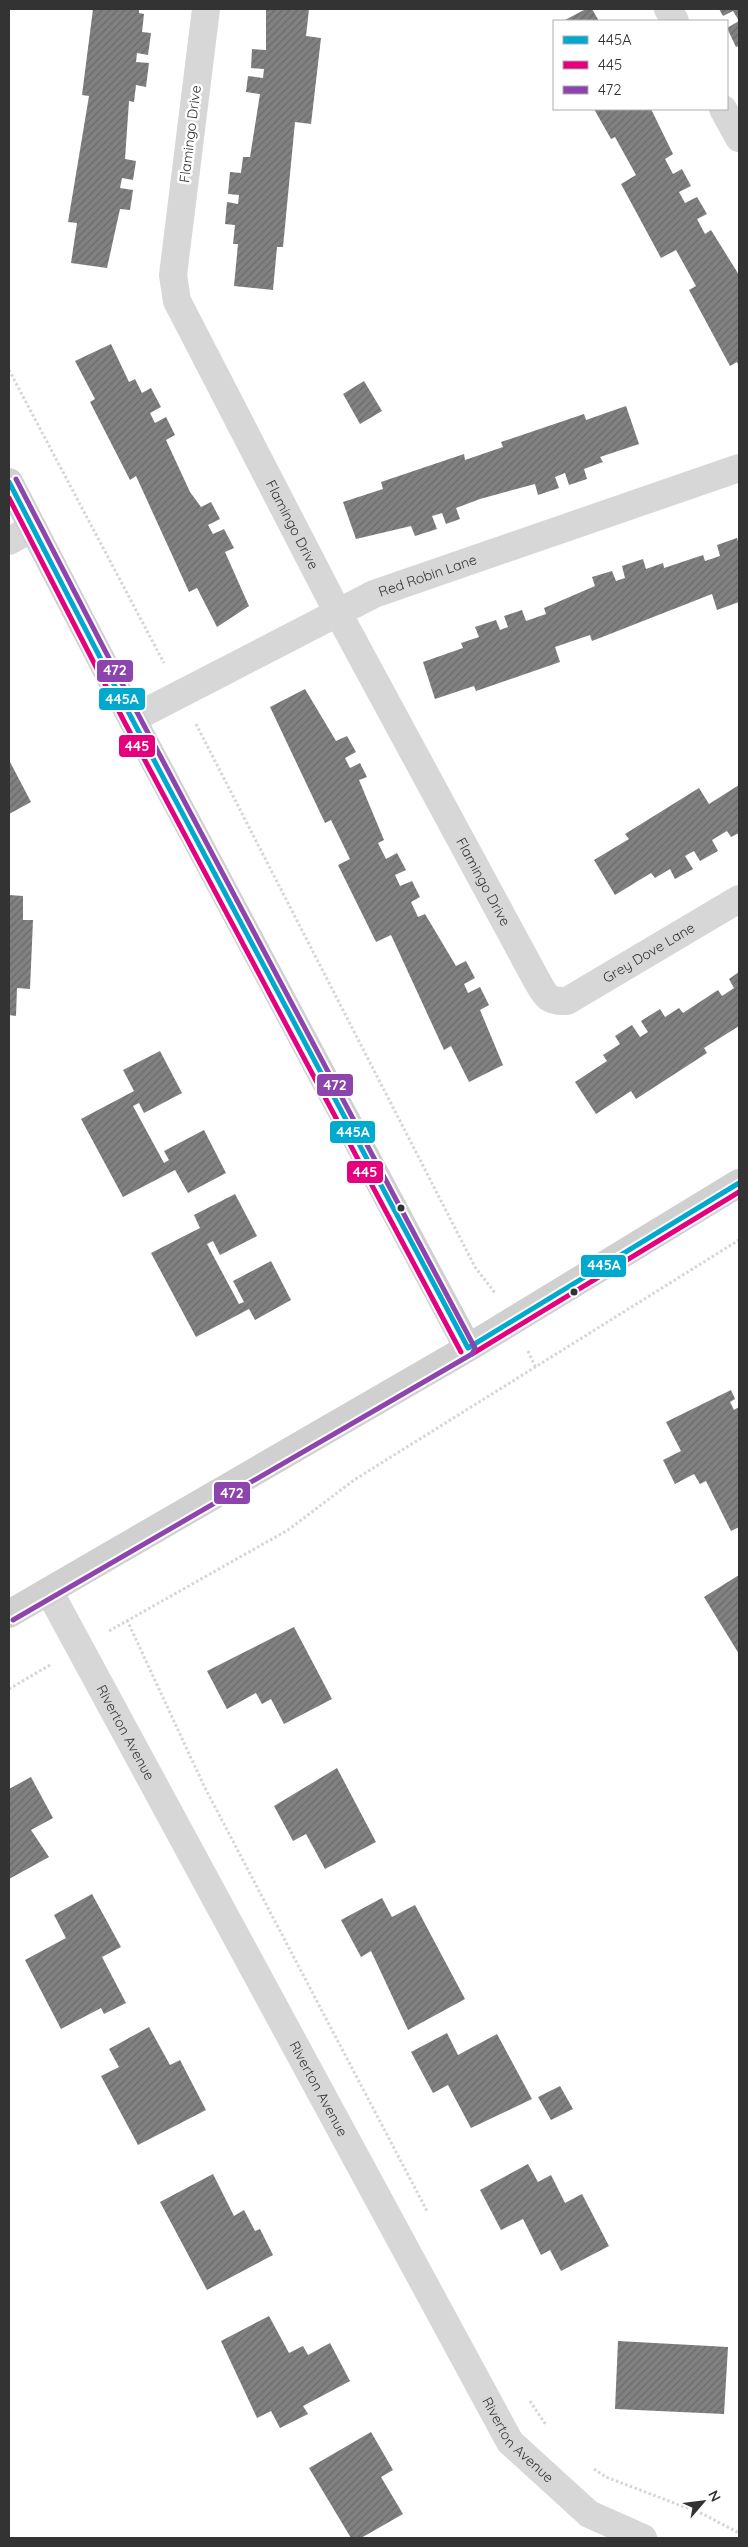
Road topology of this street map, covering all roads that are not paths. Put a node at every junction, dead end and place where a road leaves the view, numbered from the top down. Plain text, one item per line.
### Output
1 (206, 9) edge
2 (668, 9) edge
3 (674, 20) edge
4 (724, 110) edge
5 (739, 138) edge
6 (739, 468) edge
7 (9, 482) edge
8 (33, 528) junction
9 (9, 541) edge
10 (337, 611) junction
11 (132, 719) junction
12 (739, 899) edge
13 (555, 1002) joint
14 (739, 1183) edge
15 (468, 1348) junction
16 (49, 1591) junction
17 (9, 1614) edge
18 (643, 2538) edge

1 - 10 street, Flamingo Drive
2 - 3 street
4 - 5 street
6 - 10 street, Red Robin Lane
7 - 8 street
8 - 9 street
8 - 11 street
10 - 11 street, Red Robin Lane
10 - 13 street, Flamingo Drive
11 - 15 street
12 - 13 street, Grey Dove Lane
14 - 15 street
15 - 16 street
16 - 17 street
16 - 18 street, Riverton Avenue

